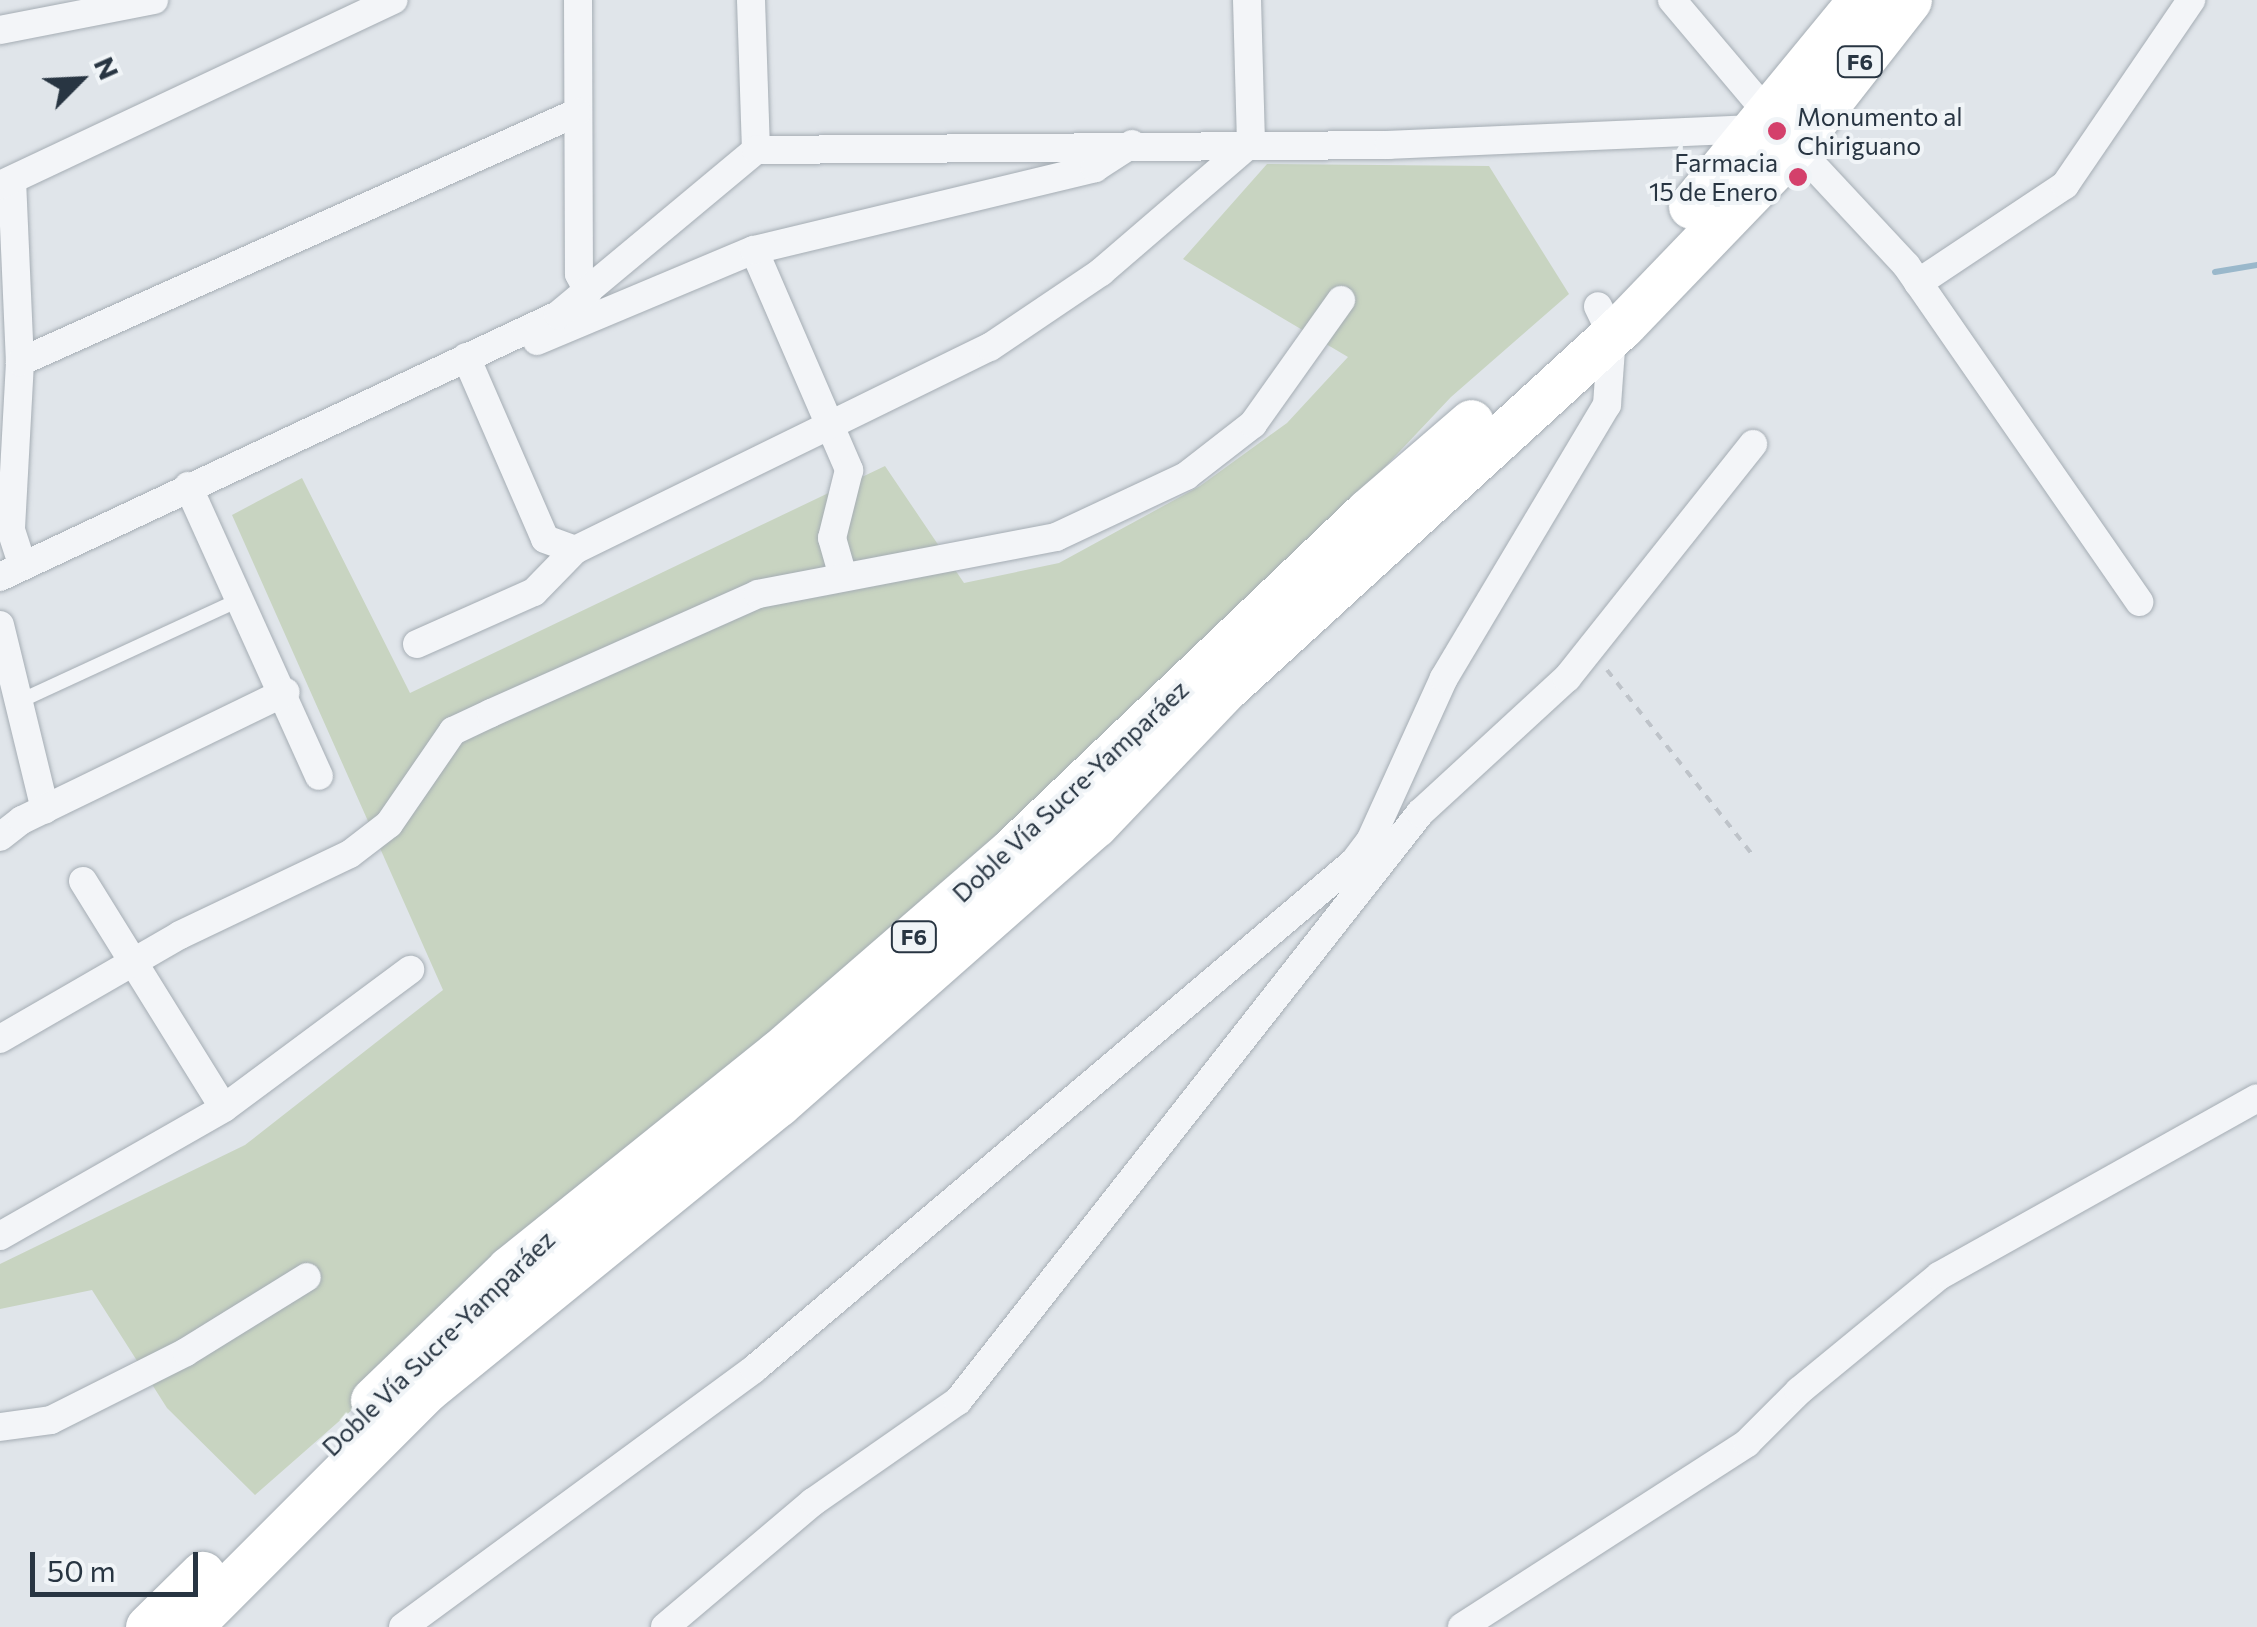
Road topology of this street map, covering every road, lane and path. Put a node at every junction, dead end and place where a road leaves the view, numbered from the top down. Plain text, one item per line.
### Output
1 (154, 0) edge
2 (394, 0) edge
3 (578, 0) edge
4 (751, 0) edge
5 (1247, 0) edge
6 (1672, 0) edge
7 (1860, 0) edge
8 (1909, 0) edge
9 (2191, 0) edge
10 (0, 30) edge
11 (578, 112) junction
12 (1776, 128) junction
13 (1251, 143) junction
14 (1132, 144) junction
15 (756, 150) junction
16 (6, 182) edge
17 (754, 250) junction
18 (1918, 284) junction
19 (588, 292) junction
20 (1341, 300) dead end
21 (1605, 320) junction
22 (474, 354) junction
23 (20, 362) junction
24 (833, 424) junction
25 (1754, 444) dead end
26 (188, 486) junction
27 (575, 550) junction
28 (11, 570) edge
29 (842, 574) junction
30 (242, 599) junction
31 (2139, 602) dead end
32 (0, 624) edge
33 (417, 644) dead end
34 (1592, 650) junction
35 (286, 692) junction
36 (18, 702) junction
37 (319, 776) dead end
38 (45, 810) junction
39 (0, 837) edge
40 (1378, 851) junction
41 (1755, 858) dead end
42 (83, 881) dead end
43 (133, 962) junction
44 (410, 970) dead end
45 (0, 1040) edge
46 (2257, 1098) edge
47 (224, 1108) junction
48 (0, 1236) edge
49 (307, 1277) dead end
50 (0, 1427) edge
51 (198, 1615) edge
52 (148, 1627) edge
53 (403, 1627) edge
54 (665, 1627) edge
55 (1462, 1627) edge

1 - 10 street
2 - 16 street
3 - 11 street
4 - 15 street
5 - 13 street
6 - 12 street
7 - 12 highway, Doble Vía Sucre-Yamparáez / F6
8 - 12 highway, Doble Vía Sucre-Yamparáez / F6
9 - 18 street
11 - 19 street
11 - 23 street
12 - 13 street
12 - 18 street
12 - 21 highway, Doble Vía Sucre-Yamparáez / F6
13 - 14 street
13 - 24 street
14 - 15 street
14 - 17 street
15 - 19 street
16 - 23 street
17 - 22 street
17 - 24 street
18 - 31 street
19 - 22 street
20 - 29 street
21 - 40 street
21 - 51 highway, Doble Vía Sucre-Yamparáez / F6
22 - 26 street
22 - 27 street
23 - 28 street
24 - 27 street
24 - 29 street
25 - 34 street
26 - 28 street
26 - 30 street
27 - 33 street
29 - 43 street
30 - 35 street
30 - 36 lane
32 - 36 street
34 - 40 street
34 - 41 path
35 - 37 street
35 - 38 street
36 - 38 street
38 - 39 street
40 - 53 street
40 - 54 street
42 - 43 street
43 - 45 street
43 - 47 street
44 - 47 street
46 - 55 street
47 - 48 street
49 - 50 street
51 - 52 highway, Doble Vía Sucre-Yamparáez / F6

